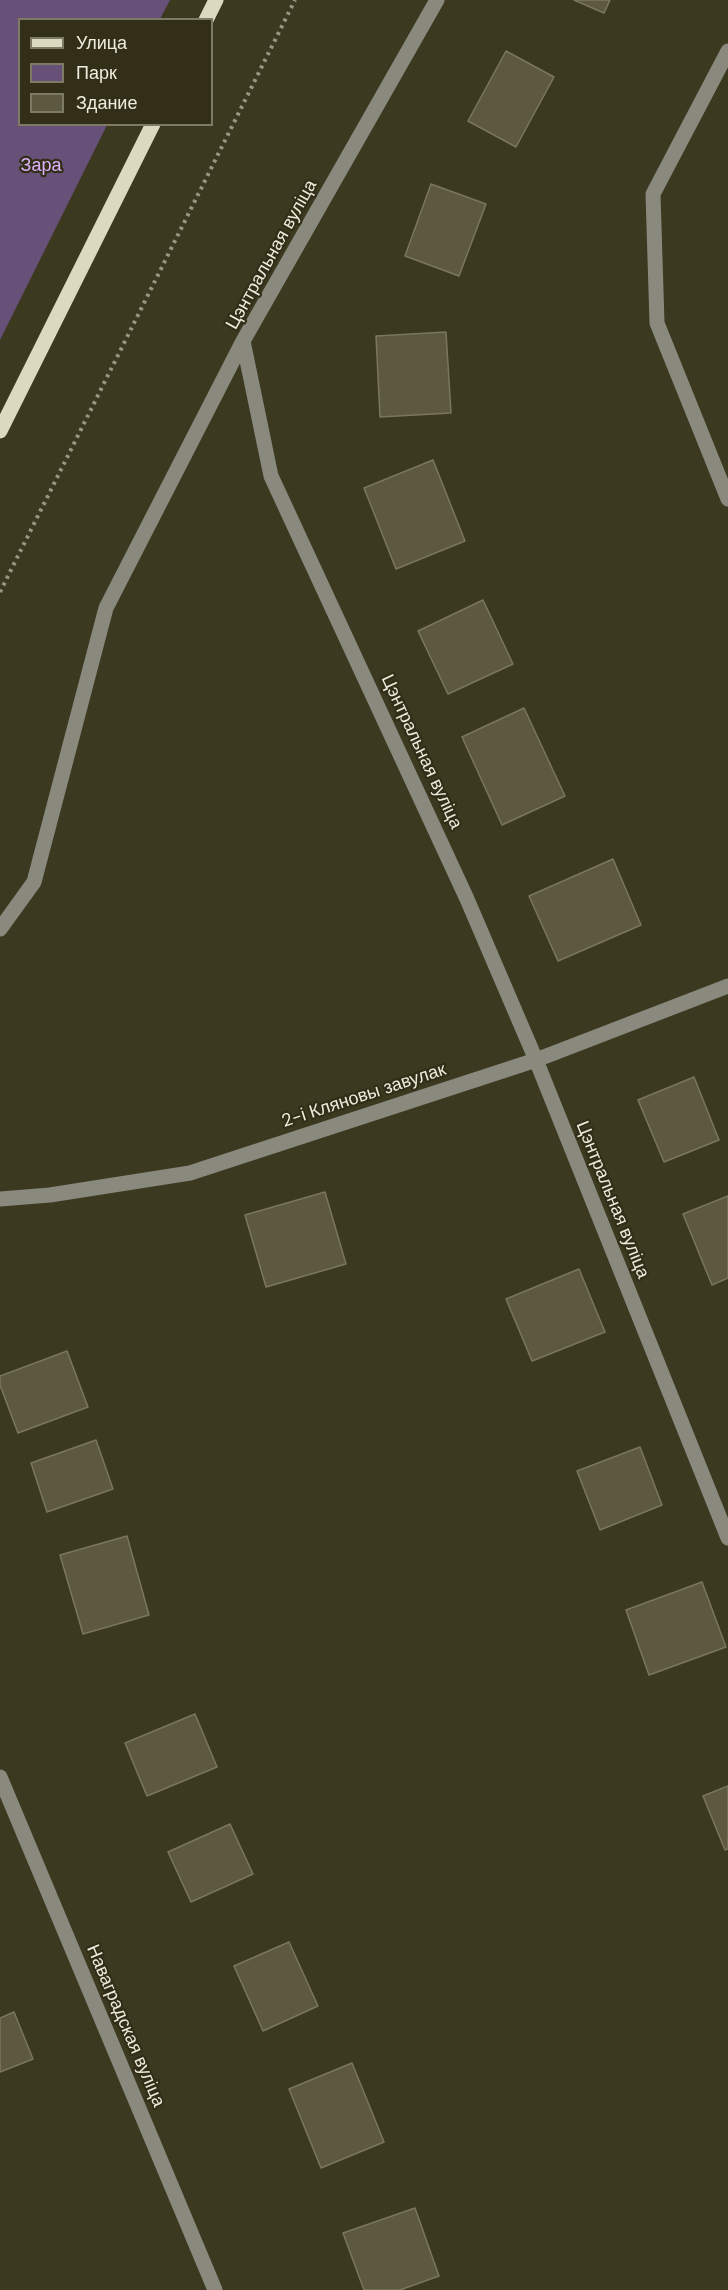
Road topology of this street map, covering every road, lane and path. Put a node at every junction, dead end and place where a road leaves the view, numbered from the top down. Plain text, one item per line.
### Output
1 (216, 0) edge
2 (295, 0) edge
3 (437, 0) edge
4 (207, 18) edge
5 (728, 51) edge
6 (152, 126) edge
7 (243, 341) junction
8 (0, 431) edge
9 (728, 499) edge
10 (0, 592) edge
11 (0, 929) edge
12 (728, 986) edge
13 (536, 1060) junction
14 (0, 1199) edge
15 (728, 1538) edge
16 (0, 1777) edge
17 (215, 2290) edge

1 - 4 main road
2 - 10 path
3 - 7 street, Цэнтральная вуліца
5 - 9 street
6 - 8 main road
7 - 11 street
7 - 13 street, Цэнтральная вуліца
12 - 13 street, 2-і Кляновы завулак
13 - 14 street, 2-і Кляновы завулак
13 - 15 street, Цэнтральная вуліца
16 - 17 street, Наваградская вуліца

